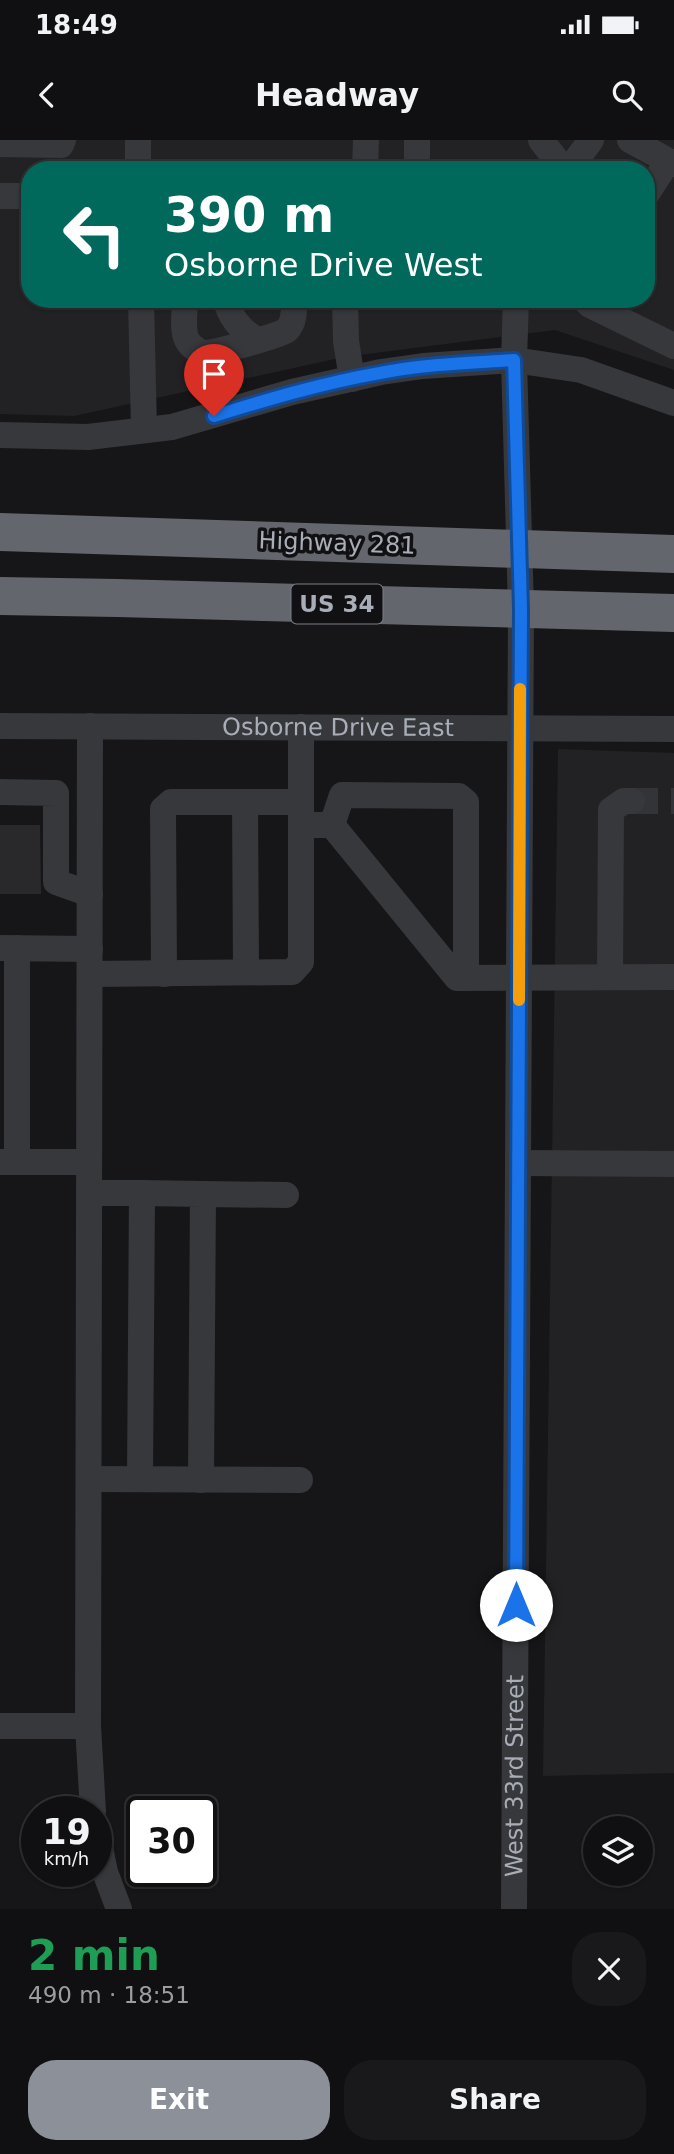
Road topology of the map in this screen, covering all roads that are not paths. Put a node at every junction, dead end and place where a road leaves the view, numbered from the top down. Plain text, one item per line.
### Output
1 (63, 140) edge
2 (138, 140) edge
3 (366, 140) edge
4 (416, 140) edge
5 (541, 140) edge
6 (591, 140) edge
7 (630, 140) edge
8 (0, 144) edge
9 (138, 161) edge
10 (365, 161) edge
11 (417, 161) edge
12 (558, 161) edge
13 (574, 161) edge
14 (671, 163) edge
15 (655, 183) edge
16 (0, 196) edge
17 (21, 196) edge
18 (141, 308) edge
19 (185, 308) edge
20 (229, 308) edge
21 (295, 308) edge
22 (345, 308) edge
23 (516, 308) edge
24 (596, 308) edge
25 (256, 339) junction
26 (674, 346) edge
27 (514, 360) junction
28 (352, 379) junction
29 (674, 403) edge
30 (144, 430) junction
31 (0, 435) edge
32 (0, 532) edge
33 (519, 549) junction
34 (674, 554) edge
35 (0, 596) edge
36 (521, 609) junction
37 (674, 613) edge
38 (0, 726) edge
39 (90, 726) junction
40 (301, 727) junction
41 (520, 728) junction
42 (674, 729) edge
43 (0, 792) edge
44 (632, 801) tunnel mouth
45 (244, 802) junction
46 (301, 813) junction
47 (332, 825) junction
48 (90, 894) junction
49 (9, 948) edge
50 (90, 961) junction
51 (246, 972) junction
52 (164, 974) junction
53 (610, 977) junction
54 (674, 977) edge
55 (466, 978) junction
56 (519, 978) junction
57 (8, 1162) edge
58 (89, 1162) junction
59 (518, 1163) junction
60 (674, 1164) edge
61 (89, 1193) junction
62 (142, 1193) junction
63 (203, 1194) junction
64 (286, 1195) dead end
65 (89, 1479) junction
66 (140, 1479) junction
67 (201, 1480) junction
68 (300, 1480) dead end
69 (0, 1726) edge
70 (88, 1726) junction
71 (92, 1796) edge
72 (111, 1887) edge
73 (119, 1909) edge
74 (514, 1909) edge

1 - 8 street
2 - 9 street
3 - 10 street
4 - 11 street
5 - 12 street
6 - 13 street
7 - 14 street
14 - 15 street
16 - 17 street
18 - 30 street
19 - 25 street
20 - 25 street
21 - 25 street
22 - 28 street
23 - 27 street, West 33rd Street
24 - 26 street
27 - 28 street
27 - 29 street
27 - 33 street, West 33rd Street
28 - 30 street
30 - 31 street
32 - 33 highway, Highway 281
33 - 34 highway, Highway 281
33 - 36 street, West 33rd Street
35 - 36 highway, US 34
36 - 37 highway, US 34
36 - 41 street, West 33rd Street
38 - 39 street, Osborne Drive East
39 - 40 street, Osborne Drive East
39 - 48 street
40 - 41 street, Osborne Drive East
40 - 46 street
41 - 42 street, Osborne Drive East
41 - 56 street, West 33rd Street
43 - 48 street
44 - 53 street
45 - 46 street
45 - 51 street
45 - 52 street
46 - 47 street
46 - 51 street
47 - 55 street
47 - 55 street
48 - 50 street
49 - 50 street
49 - 57 street
50 - 52 street
50 - 58 street
51 - 52 street
53 - 54 street
53 - 56 street
55 - 56 street
56 - 59 street, West 33rd Street
57 - 58 street
58 - 61 street
59 - 60 street
59 - 74 street, West 33rd Street
61 - 62 street
61 - 65 street
62 - 63 street
62 - 66 street
63 - 64 street
63 - 67 street
65 - 66 street
65 - 70 street
66 - 67 street
67 - 68 street
69 - 70 street
70 - 71 street
72 - 73 street

